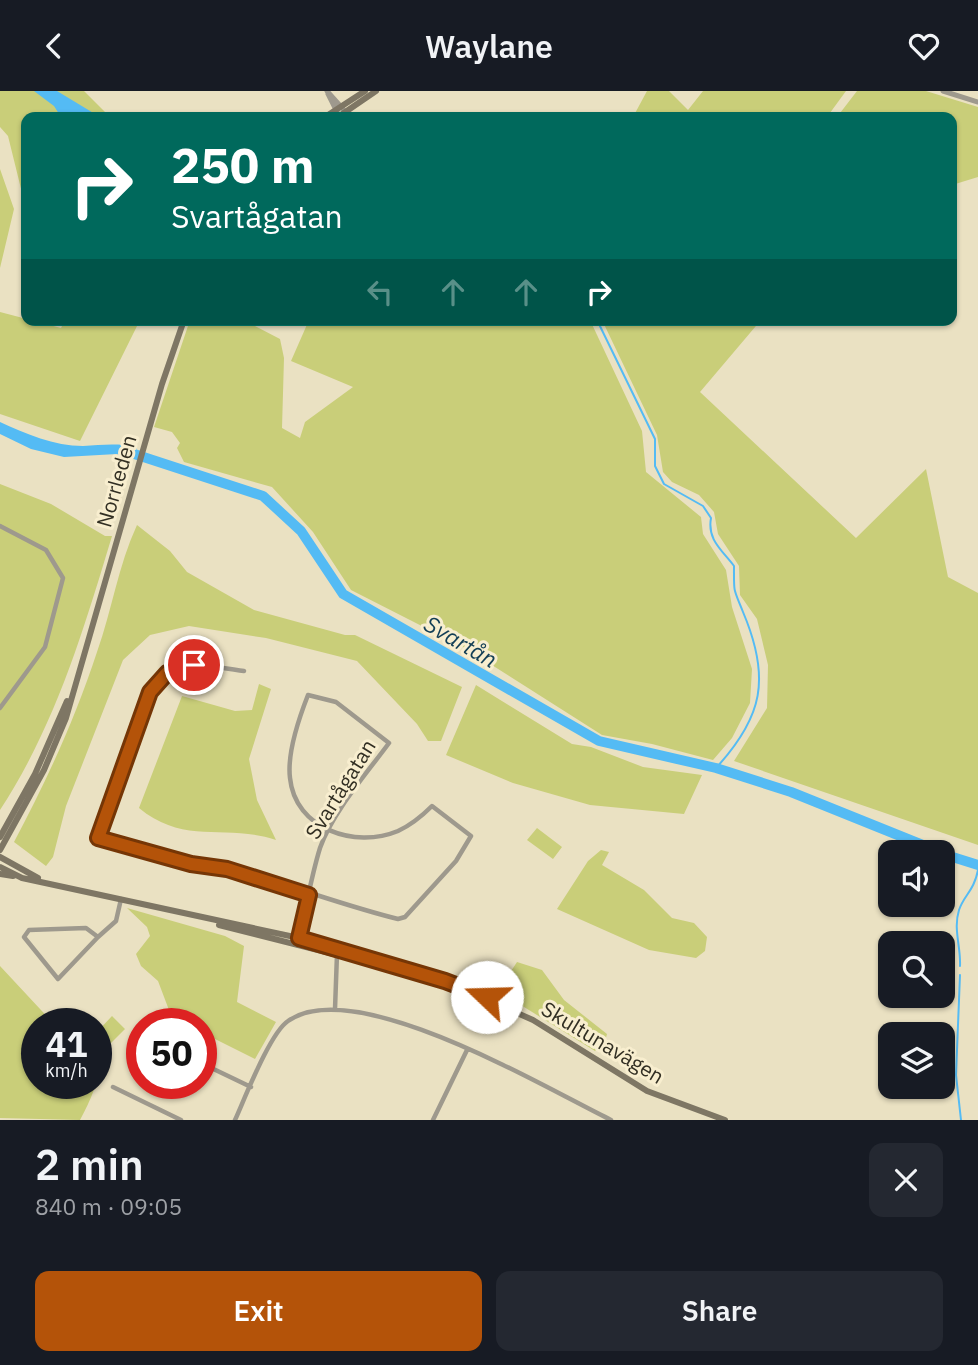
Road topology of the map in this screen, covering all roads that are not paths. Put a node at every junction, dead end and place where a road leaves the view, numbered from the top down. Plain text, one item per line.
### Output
1 (327, 91) edge
2 (365, 91) edge
3 (376, 91) edge
4 (943, 91) edge
5 (978, 102) edge
6 (340, 112) edge
7 (342, 112) edge
8 (343, 112) edge
9 (182, 326) edge
10 (0, 526) edge
11 (86, 653) junction
12 (244, 670) dead end
13 (0, 708) edge
14 (328, 831) junction
15 (0, 837) edge
16 (1, 849) edge
17 (3, 858) edge
18 (0, 867) edge
19 (0, 874) edge
20 (22, 877) junction
21 (46, 881) junction
22 (309, 895) junction
23 (121, 899) junction
24 (98, 937) junction
25 (298, 941) junction
26 (338, 952) junction
27 (335, 1009) junction
28 (467, 1050) junction
29 (217, 1071) edge
30 (113, 1087) dead end
31 (250, 1087) junction
32 (181, 1120) edge
33 (234, 1120) edge
34 (433, 1120) edge
35 (611, 1120) edge
36 (725, 1120) edge

1 - 6 street
2 - 7 main road
3 - 8 main road
4 - 5 street
9 - 11 main road, Norrleden
10 - 13 street
11 - 15 main road, Norrleden
11 - 16 main road, Norrleden
12 - 22 street
14 - 14 street, Svartågatan
14 - 22 street, Svartågatan
14 - 22 street
16 - 17 main road
17 - 21 main road, Skultunavägen
18 - 20 main road, Skultunavägen
19 - 20 main road
20 - 21 main road, Skultunavägen
21 - 23 main road, Skultunavägen
22 - 25 street, Svartågatan
23 - 24 street
23 - 25 main road, Skultunavägen
24 - 24 street
25 - 26 main road, Skultunavägen
26 - 27 street
26 - 36 main road, Skultunavägen
27 - 28 street
27 - 31 street
28 - 34 street
28 - 35 street
29 - 31 street
30 - 32 street
31 - 33 street

